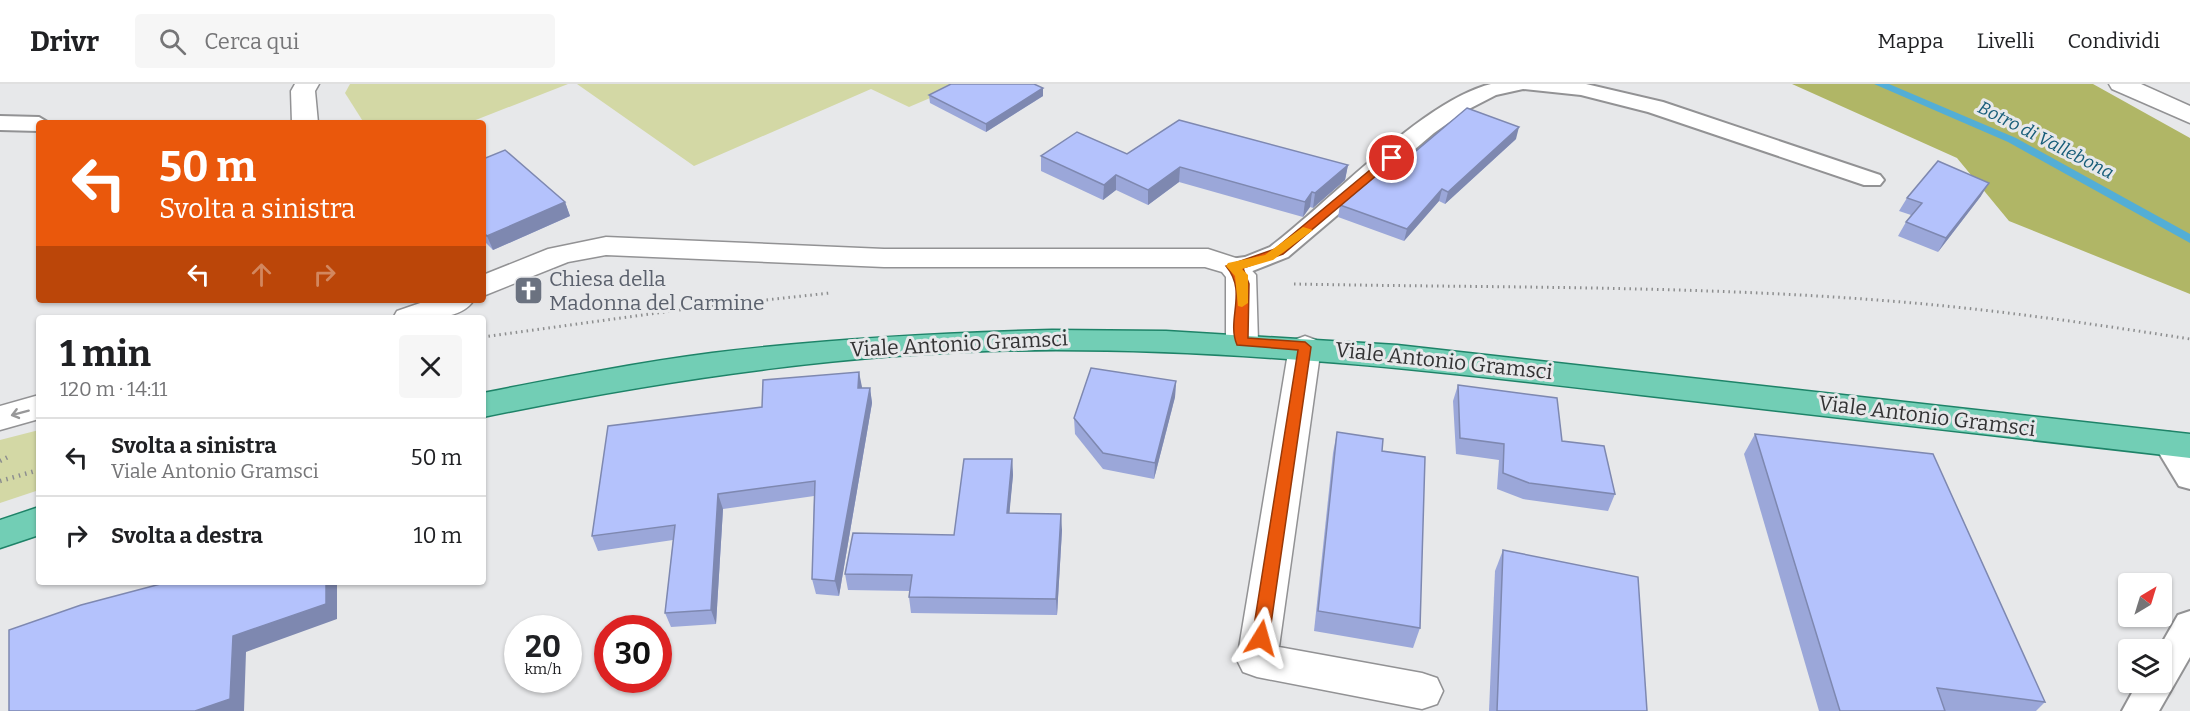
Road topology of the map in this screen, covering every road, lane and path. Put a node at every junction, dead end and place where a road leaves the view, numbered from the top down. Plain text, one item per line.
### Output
1 (307, 84) edge
2 (1516, 84) edge
3 (1529, 84) edge
4 (2121, 84) edge
5 (2190, 115) edge
6 (305, 120) edge
7 (0, 123) edge
8 (36, 124) edge
9 (1872, 180) dead end
10 (1238, 275) junction
11 (486, 286) edge
12 (838, 293) dead end
13 (459, 305) edge
14 (420, 315) edge
15 (486, 337) edge
16 (2190, 339) edge
17 (1242, 342) junction
18 (1305, 347) junction
19 (486, 404) edge
20 (36, 409) edge
21 (0, 418) edge
22 (2179, 445) edge
23 (36, 471) edge
24 (2190, 478) edge
25 (0, 482) edge
26 (36, 522) edge
27 (0, 534) edge
28 (2190, 625) edge
29 (2172, 656) edge
30 (1422, 691) dead end
31 (2151, 693) edge
32 (2140, 711) edge

1 - 6 street
2 - 10 lane
3 - 9 lane
4 - 5 street
7 - 8 lane
10 - 11 street
10 - 16 path
10 - 17 street
12 - 15 path
13 - 14 street
17 - 18 main road, Viale Antonio Gramsci
17 - 19 main road, Viale Antonio Gramsci
18 - 22 main road, Viale Antonio Gramsci
18 - 30 street
20 -> 21 street
22 - 24 lane
23 - 25 path
26 - 27 main road
28 - 29 lane
31 - 32 lane

